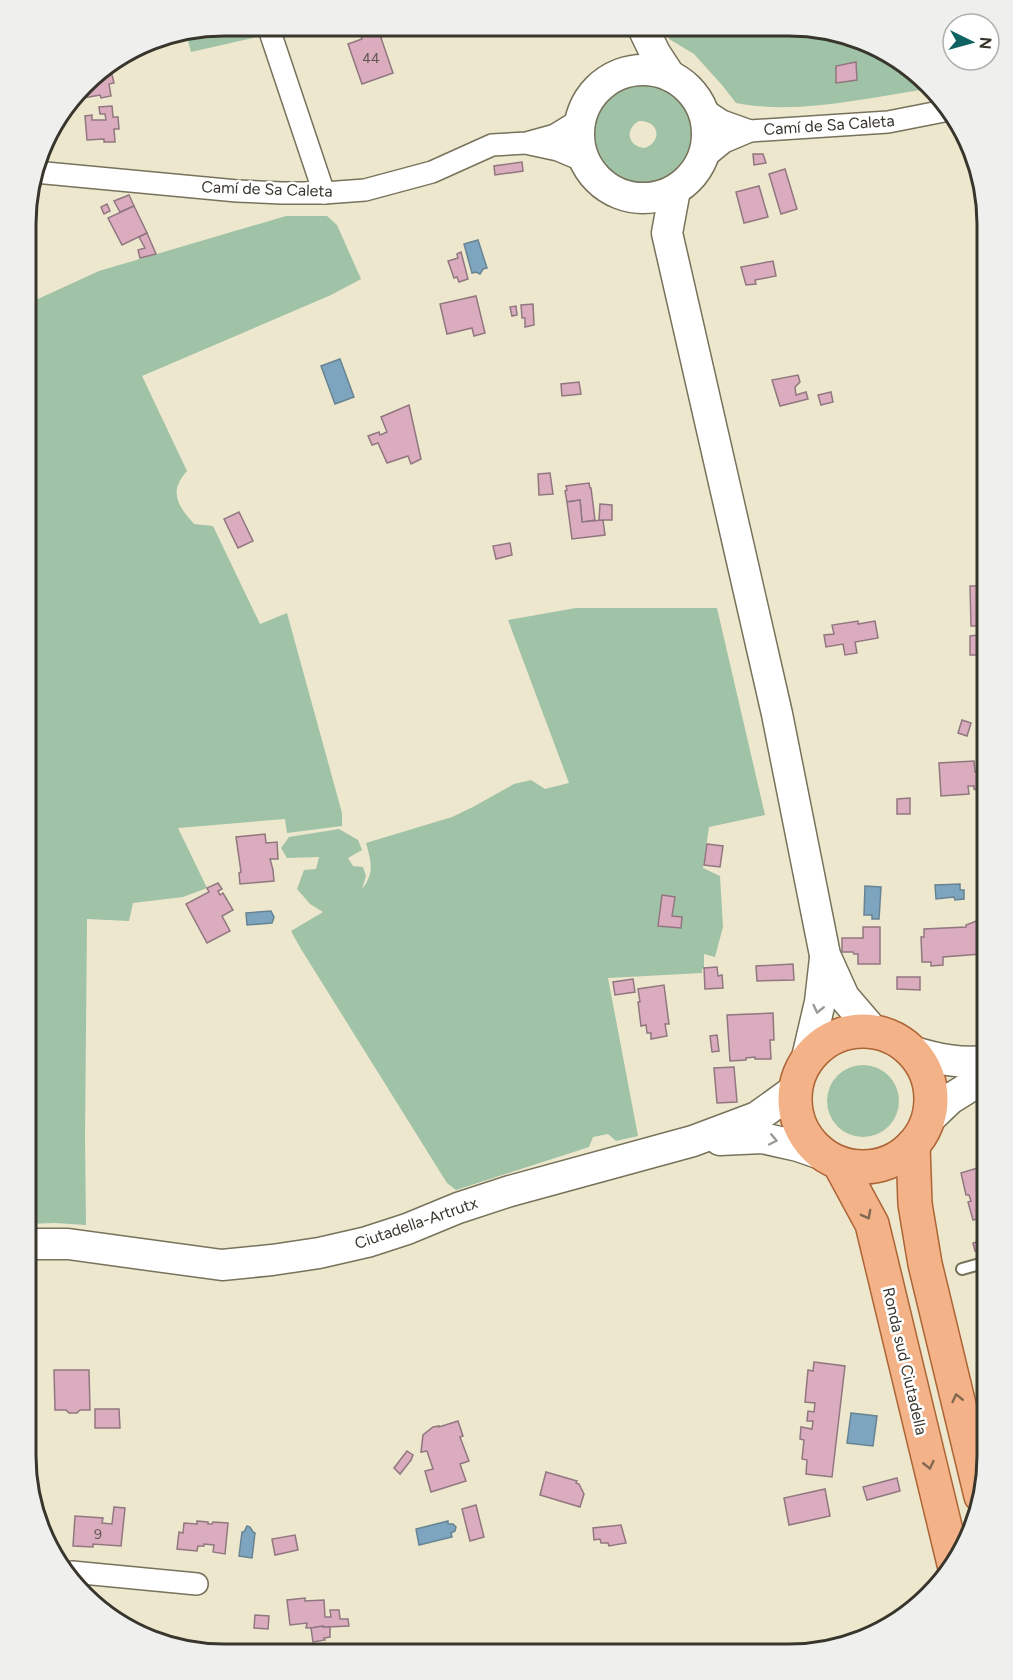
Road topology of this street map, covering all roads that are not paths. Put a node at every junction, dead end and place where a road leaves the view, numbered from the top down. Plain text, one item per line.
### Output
1 (271, 36) edge
2 (641, 36) edge
3 (648, 36) edge
4 (623, 74) junction
5 (670, 76) junction
6 (701, 107) junction
7 (939, 112) edge
8 (581, 119) junction
9 (750, 131) junction
10 (526, 143) junction
11 (701, 160) junction
12 (584, 161) junction
13 (44, 173) edge
14 (675, 190) junction
15 (324, 193) junction
16 (635, 198) junction
17 (667, 233) junction
18 (825, 955) junction
19 (874, 1032) junction
20 (911, 1051) junction
21 (977, 1061) edge
22 (801, 1076) junction
23 (977, 1082) edge
24 (920, 1133) junction
25 (693, 1141) junction
26 (831, 1159) junction
27 (36, 1244) edge
28 (977, 1265) edge
29 (962, 1269) dead end
30 (976, 1475) edge
31 (951, 1551) edge
32 (77, 1572) edge
33 (197, 1584) dead end

1 - 15 street
2 - 4 street
3 - 5 street
4 - 5 street
4 - 8 street
5 - 6 street
6 - 9 street, Camí de Sa Caleta
6 - 11 street
7 - 9 street, Camí de Sa Caleta
8 - 10 street, Camí de Sa Caleta
8 - 12 street
9 - 11 street, Camí de Sa Caleta
10 - 12 street, Camí de Sa Caleta
10 - 15 street, Camí de Sa Caleta
11 - 14 street
12 - 16 street
13 - 15 street, Camí de Sa Caleta
14 - 16 street
14 - 17 street
16 - 17 street
17 - 18 street
18 - 19 street
18 -> 22 street
19 - 20 main road
19 - 22 main road
20 - 21 street
20 - 24 main road
22 - 25 street, Ciutadella-Artrutx
22 - 26 main road
23 - 24 street
24 - 26 main road
30 -> 24 main road
25 -> 26 street, Ciutadella-Artrutx
25 - 27 street, Ciutadella-Artrutx
26 -> 31 main road, Ronda sud Ciutadella
28 - 29 lane
32 - 33 street

